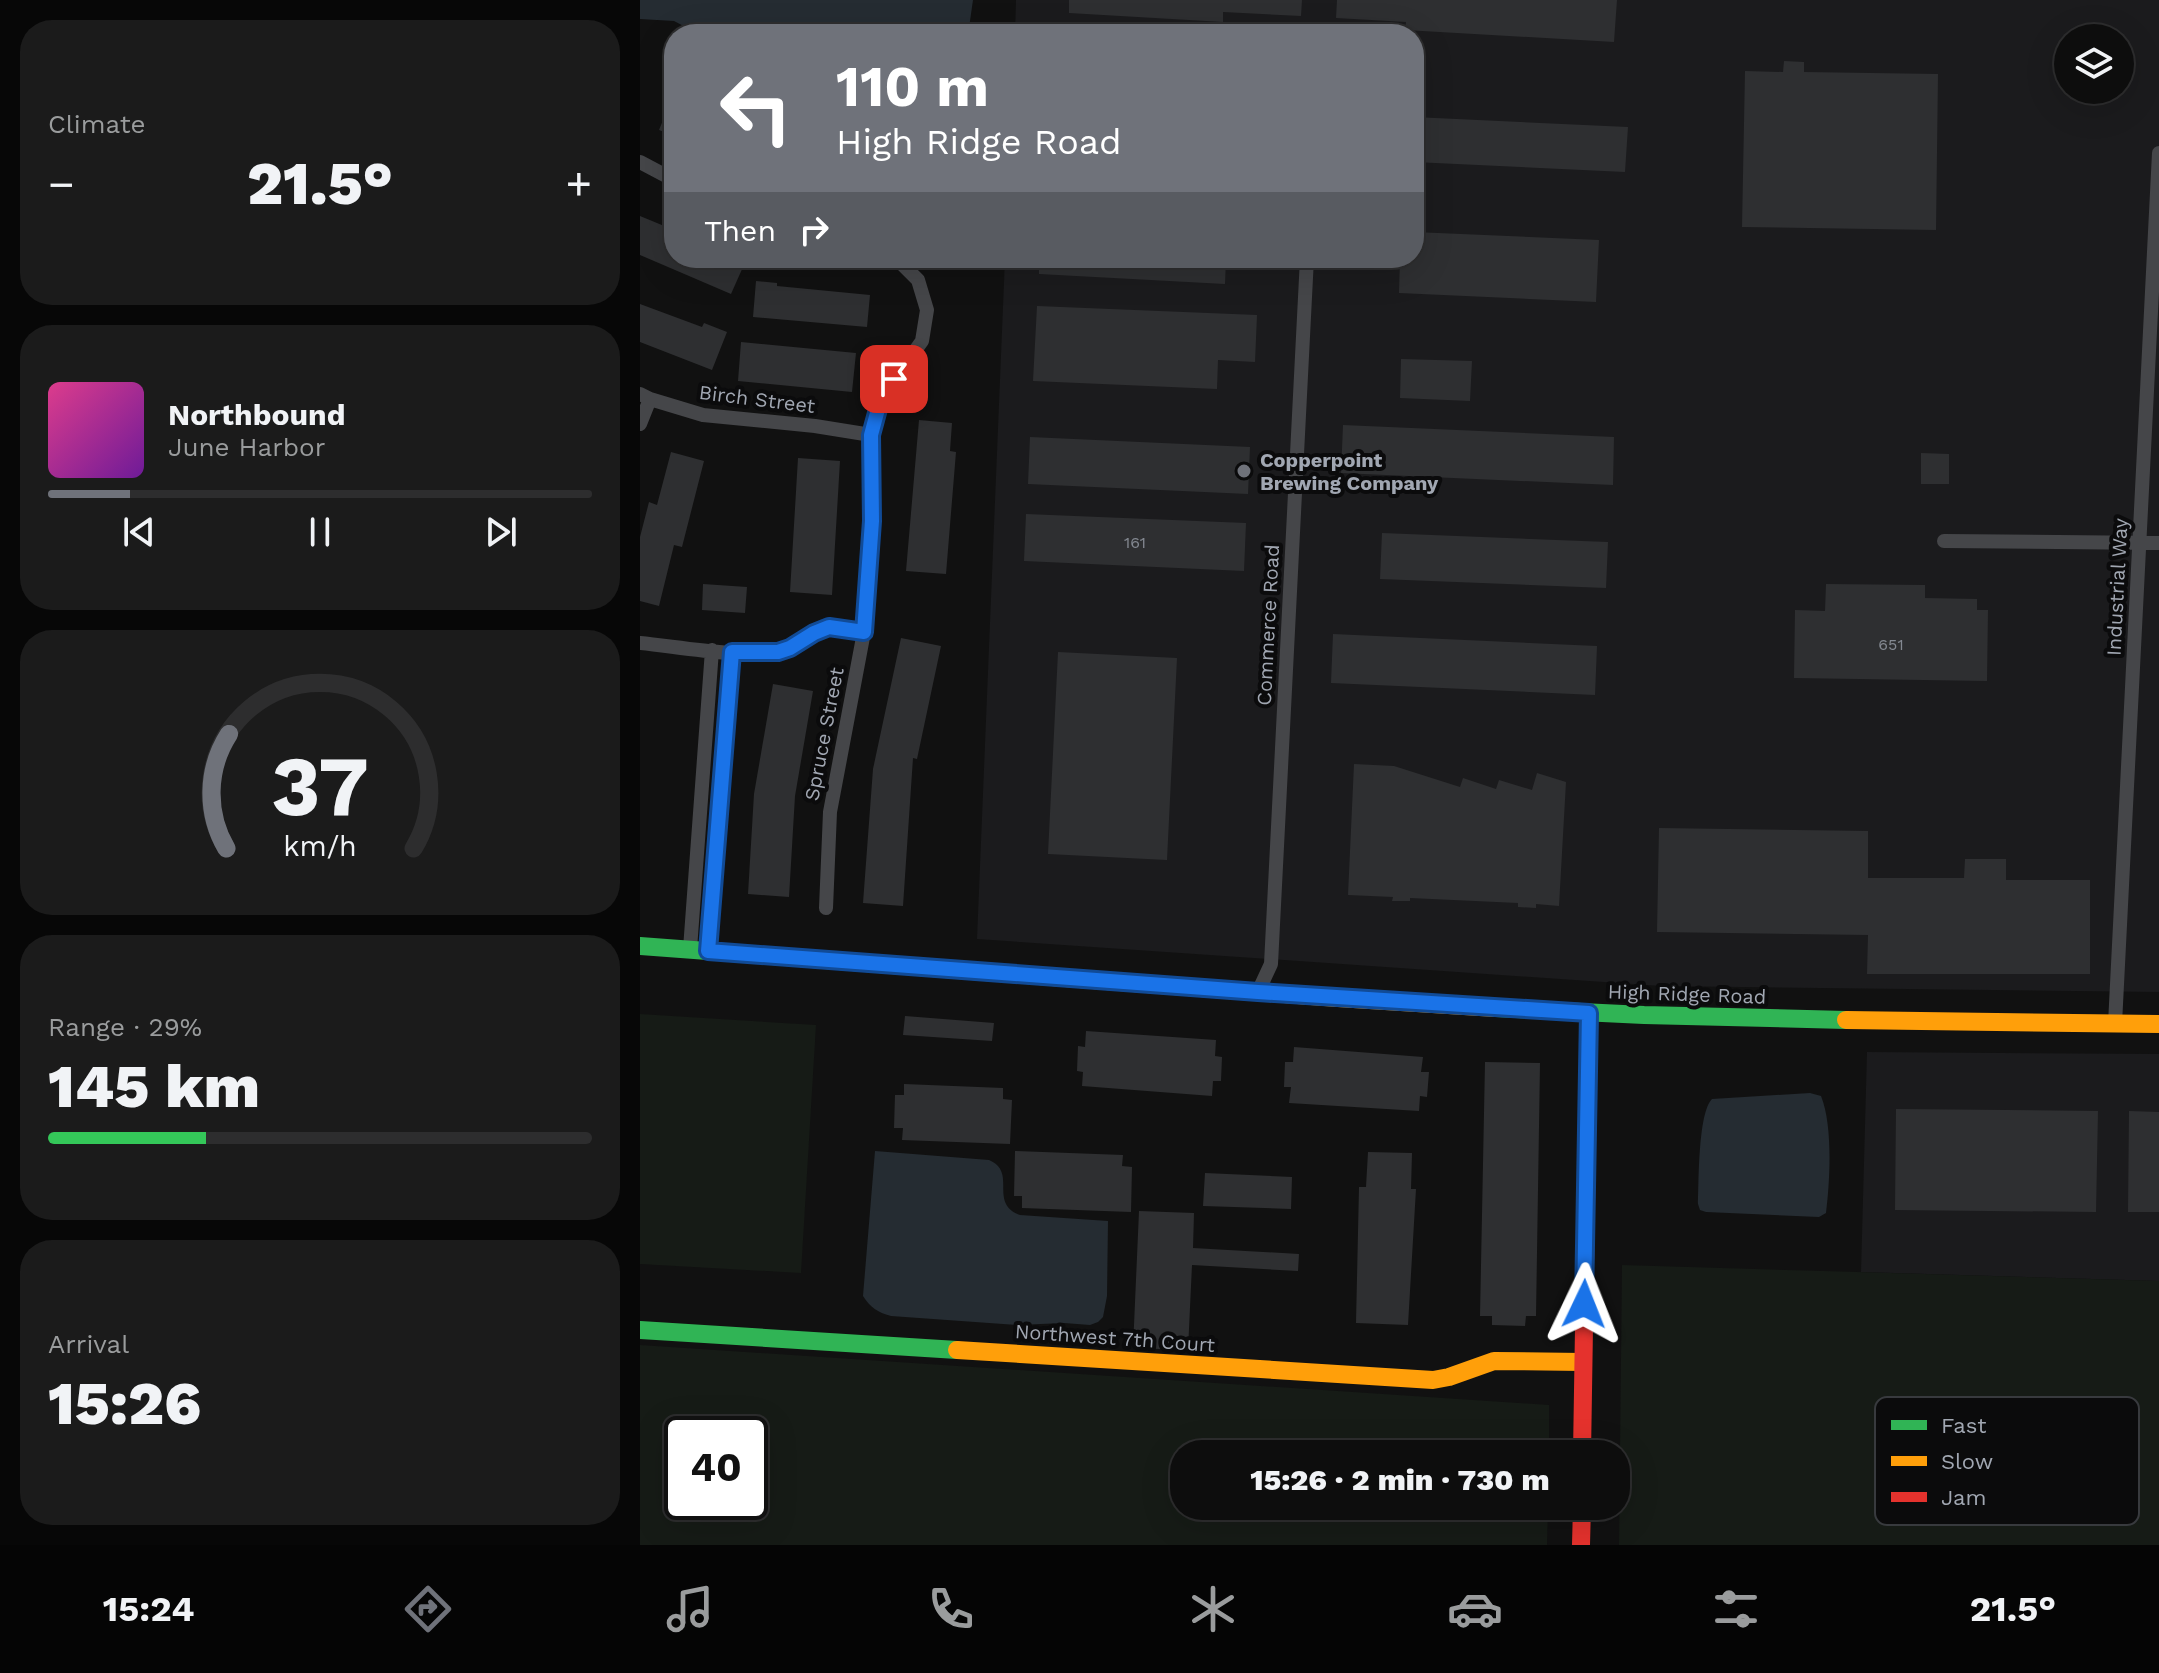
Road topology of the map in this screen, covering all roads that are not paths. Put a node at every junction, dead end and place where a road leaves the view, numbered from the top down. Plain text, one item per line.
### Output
1 (2159, 153) edge
2 (640, 162) edge
3 (664, 175) edge
4 (906, 268) edge
5 (1306, 268) edge
6 (645, 396) edge
7 (640, 424) edge
8 (871, 435) junction
9 (1944, 541) dead end
10 (2139, 543) junction
11 (2159, 543) edge
12 (864, 632) junction
13 (640, 643) edge
14 (712, 650) junction
15 (732, 652) junction
16 (702, 785) junction
17 (721, 787) junction
18 (826, 908) dead end
19 (640, 946) edge
20 (699, 950) junction
21 (1258, 992) junction
22 (1589, 1013) junction
23 (2115, 1024) junction
24 (2159, 1024) edge
25 (640, 1330) edge
26 (1583, 1362) junction
27 (1582, 1440) edge
28 (1582, 1520) edge
29 (1581, 1545) edge

1 - 10 street, Industrial Way
2 - 3 street
4 - 8 street, Spruce Street
5 - 21 street, Commerce Road
6 - 7 street
6 - 8 street, Birch Street
8 - 12 street, Spruce Street
9 - 10 street
10 - 11 street
10 - 23 street, Industrial Way
12 - 15 street
12 - 18 street, Spruce Street
13 - 14 street
14 - 15 street
14 - 16 street
15 - 17 street
16 - 17 street
16 - 20 street
17 - 20 street
19 - 20 street, High Ridge Road
20 - 21 street, High Ridge Road
21 - 22 street, High Ridge Road
22 - 23 street, High Ridge Road
22 - 26 street
23 - 24 street, High Ridge Road
25 - 26 street, Northwest 7th Court
26 - 27 street
28 - 29 street

